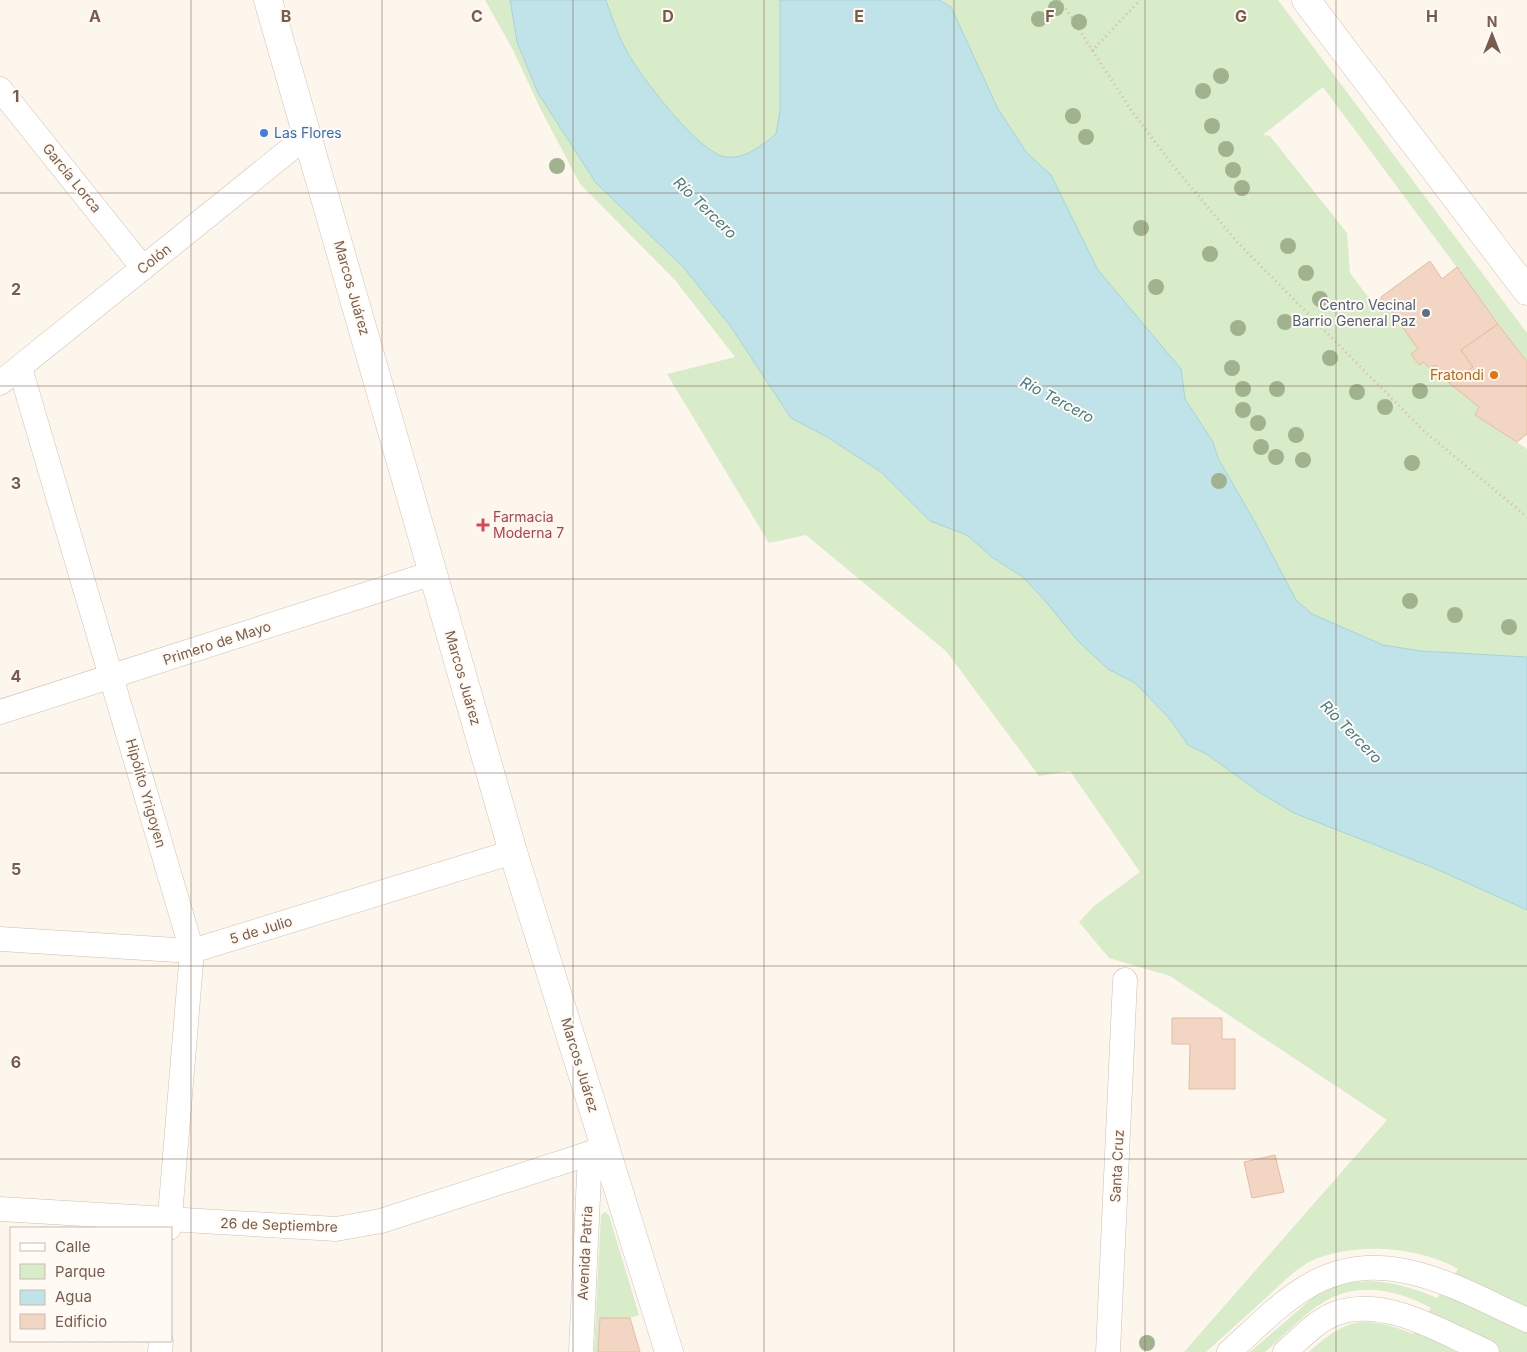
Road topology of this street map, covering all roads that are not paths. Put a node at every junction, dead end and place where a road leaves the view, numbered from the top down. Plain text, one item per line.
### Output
1 (268, 0) edge
2 (1306, 0) edge
3 (0, 89) edge
4 (308, 134) junction
5 (144, 268) junction
6 (1527, 291) edge
7 (20, 368) junction
8 (0, 383) edge
9 (433, 574) junction
10 (112, 676) junction
11 (0, 712) edge
12 (513, 852) junction
13 (0, 939) edge
14 (192, 951) junction
15 (1125, 980) dead end
16 (598, 1151) junction
17 (0, 1209) edge
18 (169, 1224) edge
19 (1527, 1320) edge
20 (580, 1352) edge
21 (669, 1352) edge
22 (1108, 1352) edge
23 (1229, 1352) edge
24 (1285, 1352) edge
25 (1487, 1352) edge

1 - 4 main road, Marcos Juárez
2 - 6 main road
3 - 5 street, García Lorca
4 - 5 street, Colón
4 - 9 main road, Marcos Juárez
5 - 7 street, Colón
7 - 8 street, Colón
7 - 10 street, Hipólito Yrigoyen
9 - 10 street, Primero de Mayo
9 - 12 main road, Marcos Juárez
10 - 11 street, Primero de Mayo
10 - 14 street, Hipólito Yrigoyen
12 - 14 street, 5 de Julio
12 - 16 main road, Marcos Juárez
13 - 14 street, 5 de Julio
14 - 18 street, Hipólito Yrigoyen
15 - 22 street, Santa Cruz
16 - 18 street, 26 de Septiembre
16 - 20 street, Avenida Patria
16 - 21 main road, Marcos Juárez
17 - 18 street, 26 de Septiembre
19 - 23 street
24 - 25 street

